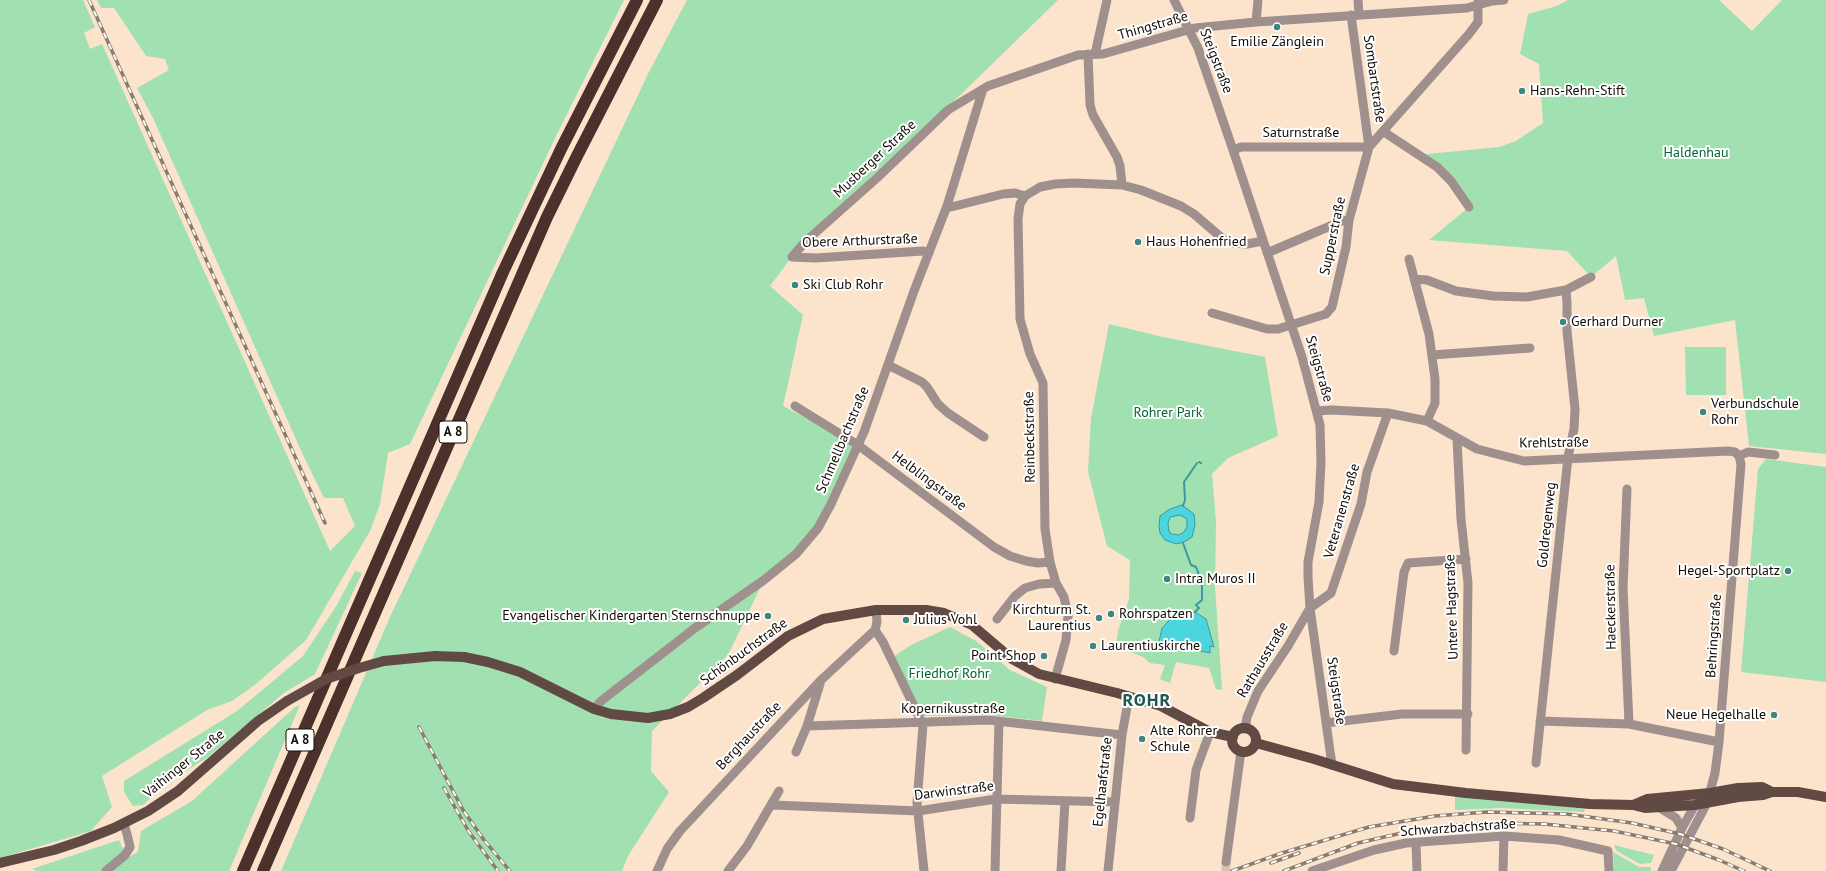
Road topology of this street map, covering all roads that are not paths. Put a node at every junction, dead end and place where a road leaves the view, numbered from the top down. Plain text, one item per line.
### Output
1 (637, 0) edge
2 (657, 0) edge
3 (1107, 0) edge
4 (1174, 0) edge
5 (1258, 0) edge
6 (1358, 0) edge
7 (1504, 0) edge
8 (1478, 2) edge
9 (1355, 15) junction
10 (1256, 22) junction
11 (1189, 30) junction
12 (1092, 54) junction
13 (982, 89) junction
14 (1384, 132) junction
15 (1369, 147) junction
16 (1233, 150) junction
17 (1122, 185) junction
18 (1025, 196) junction
19 (947, 206) junction
20 (1469, 207) dead end
21 (1349, 220) junction
22 (1263, 241) junction
23 (805, 242) junction
24 (929, 253) junction
25 (1267, 253) junction
26 (792, 257) joint
27 (816, 258) junction
28 (1409, 259) dead end
29 (1590, 277) dead end
30 (1414, 279) junction
31 (1566, 290) junction
32 (1212, 312) dead end
33 (1292, 326) junction
34 (1530, 348) dead end
35 (1432, 355) junction
36 (888, 365) junction
37 (795, 406) dead end
38 (1317, 411) junction
39 (1388, 413) junction
40 (1427, 421) junction
41 (984, 438) dead end
42 (1457, 439) junction
43 (858, 445) junction
44 (1775, 455) dead end
45 (1739, 456) junction
46 (1568, 457) junction
47 (1627, 489) dead end
48 (1466, 559) junction
49 (1050, 562) junction
50 (1056, 583) junction
51 (1310, 608) junction
52 (876, 610) junction
53 (997, 619) dead end
54 (1299, 628) junction
55 (875, 630) junction
56 (1313, 630) junction
57 (1394, 651) dead end
58 (384, 661) joint
59 (1055, 679) junction
60 (820, 681) junction
61 (1129, 696) junction
62 (594, 709) junction
63 (1468, 714) junction
64 (999, 721) junction
65 (1540, 721) junction
66 (921, 722) junction
67 (1326, 723) junction
68 (1629, 724) junction
69 (807, 726) junction
70 (1245, 728) junction
71 (1210, 732) junction
72 (1122, 735) junction
73 (1228, 736) junction
74 (1719, 742) junction
75 (1256, 743) junction
76 (1466, 750) dead end
77 (1240, 751) junction
78 (796, 752) dead end
79 (1536, 763) dead end
80 (1332, 764) junction
81 (779, 791) dead end
82 (1826, 797) edge
83 (1708, 798) junction
84 (996, 799) junction
85 (1065, 801) junction
86 (1115, 802) junction
87 (773, 804) junction
88 (1695, 804) junction
89 (1633, 805) junction
90 (1660, 808) junction
91 (918, 811) junction
92 (1190, 818) dead end
93 (124, 824) junction
94 (1682, 828) junction
95 (1504, 836) junction
96 (1416, 843) junction
97 (1226, 862) tunnel mouth
98 (0, 863) edge
99 (1333, 867) edge
100 (106, 871) edge
101 (243, 871) edge
102 (263, 871) edge
103 (657, 871) edge
104 (728, 871) edge
105 (924, 871) edge
106 (995, 871) edge
107 (1061, 871) edge
108 (1108, 871) edge
109 (1312, 871) edge
110 (1417, 871) edge
111 (1502, 871) edge
112 (1609, 871) edge
113 (1662, 871) edge
114 (1671, 871) edge

1 - 101 highway, A 8
2 - 102 highway, A 8
3 - 12 street
4 - 11 street, Steigstraße
5 - 10 street
6 - 9 street, Sombartstraße
7 - 8 street, Thingstraße
8 - 9 street, Thingstraße
8 - 14 street, Supperstraße
9 - 10 street, Thingstraße
9 - 15 street, Sombartstraße
10 - 11 street, Thingstraße
11 - 12 street, Thingstraße
11 - 16 street, Steigstraße
12 - 13 street, Thingstraße
12 - 17 street
13 - 19 street, Schmellbachstraße
13 - 23 street, Musberger Straße
14 - 15 street, Supperstraße
14 - 20 street
15 - 16 street, Saturnstraße
15 - 21 street, Supperstraße
16 - 22 street, Steigstraße
17 - 18 street
17 - 22 street
18 - 19 street
18 - 49 street, Reinbeckstraße
19 - 24 street, Schmellbachstraße
21 - 25 street
21 - 33 street, Supperstraße
22 - 25 street, Steigstraße
23 - 26 street, Musberger Straße
23 - 27 street
24 - 27 street, Obere Arthurstraße
24 - 36 street, Schmellbachstraße
25 - 33 street, Steigstraße
26 - 27 street, Obere Arthurstraße
28 - 30 street
29 - 31 street
30 - 31 street
30 - 35 street
31 - 46 street, Goldregenweg
32 - 33 street, Supperstraße
33 - 38 street, Steigstraße
34 - 35 street
35 - 40 street
36 - 41 street
36 - 43 street, Schmellbachstraße
37 - 43 street, Helblingstraße
38 - 39 street, Krehlstraße
38 - 51 street, Steigstraße
39 - 40 street, Krehlstraße
39 - 51 street, Veteranenstraße
40 - 42 street, Krehlstraße
42 - 46 street, Krehlstraße
42 - 48 street, Untere Hagstraße
43 - 49 street, Helblingstraße
43 - 62 street, Schmellbachstraße
44 - 45 street, Krehlstraße
45 - 46 street, Krehlstraße
45 - 74 street, Behringstraße
46 - 65 street, Goldregenweg
47 - 68 street, Haeckerstraße
48 - 57 street
48 - 63 street, Untere Hagstraße
49 - 50 street, Reinbeckstraße
50 - 53 street
50 - 59 street, Reinbeckstraße
51 - 54 street, Rathausstraße
51 - 56 street, Steigstraße
52 - 55 street
52 - 59 main road, Schönbuchstraße
52 - 62 main road, Schönbuchstraße
54 - 56 street
54 - 70 street, Rathausstraße
55 - 60 street, Berghaustraße
55 - 66 street
56 - 67 street, Steigstraße
58 - 62 main road, Schönbuchstraße
58 - 93 main road, Vaihinger Straße, bridge
59 - 61 main road, Schönbuchstraße
60 - 69 street
60 - 103 street, Berghaustraße
61 - 71 main road, Schönbuchstraße
61 - 72 street, Egelhaafstraße
63 - 67 street
63 - 76 street, Untere Hagstraße
64 - 66 street, Kopernikusstraße
64 - 72 street, Kopernikusstraße
64 - 84 street
65 - 68 street
65 - 79 street, Goldregenweg
66 - 69 street, Kopernikusstraße
66 - 91 street
67 - 80 street, Steigstraße
68 - 74 street
69 - 78 street
70 - 73 main road
70 - 75 main road
71 - 73 main road, Schönbuchstraße
71 - 92 street
72 - 86 street, Egelhaafstraße
73 - 77 main road
74 - 83 street, Behringstraße
75 - 77 main road
75 - 80 main road
77 - 97 street
80 - 89 main road
81 - 87 street
82 - 83 main road
83 - 88 main road
83 - 89 main road
83 - 114 street, Behringstraße
84 - 85 street, Darwinstraße
84 - 91 street, Darwinstraße
84 - 106 street
85 - 86 street, Darwinstraße
85 - 107 street
86 - 108 street, Egelhaafstraße
87 - 91 street, Darwinstraße
87 - 104 street
88 - 90 main road
88 - 94 street
89 - 90 main road
90 - 94 street
91 - 105 street
93 - 98 main road, Vaihinger Straße
93 - 100 street
94 - 113 street
95 - 96 street, Schwarzbachstraße
95 - 111 street
95 - 112 street, Schwarzbachstraße
96 - 99 street, Schwarzbachstraße
96 - 110 street
99 - 109 street, Schwarzbachstraße

